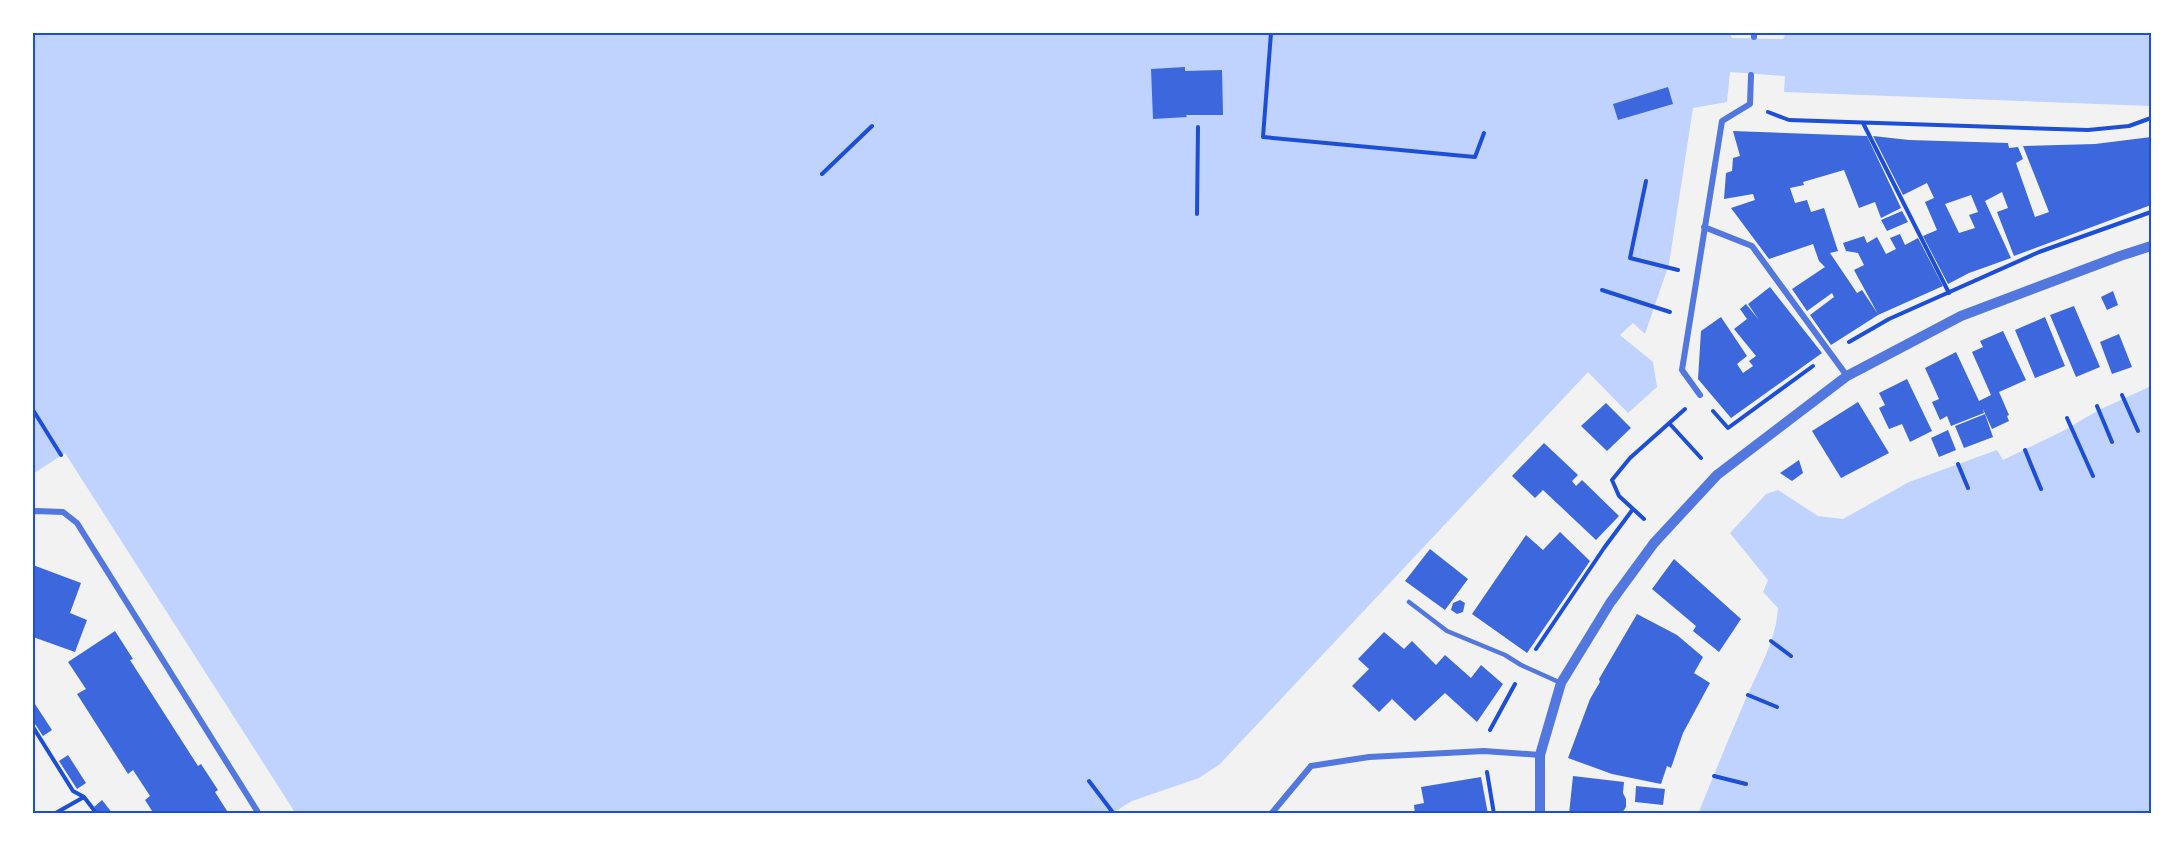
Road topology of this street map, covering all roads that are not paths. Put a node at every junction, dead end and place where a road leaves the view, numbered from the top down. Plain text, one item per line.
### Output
1 (1751, 75) dead end
2 (1704, 227) junction
3 (2151, 246) edge
4 (1847, 376) junction
5 (1700, 395) dead end
6 (33, 512) edge
7 (1409, 602) dead end
8 (1561, 683) junction
9 (1539, 754) junction
10 (259, 814) edge
11 (1271, 814) edge
12 (1540, 814) edge

1 - 2 street
2 - 4 street
2 - 5 street
3 - 4 street
4 - 8 street
6 - 10 street
7 - 8 lane
8 - 9 street
9 - 11 street
9 - 12 street

